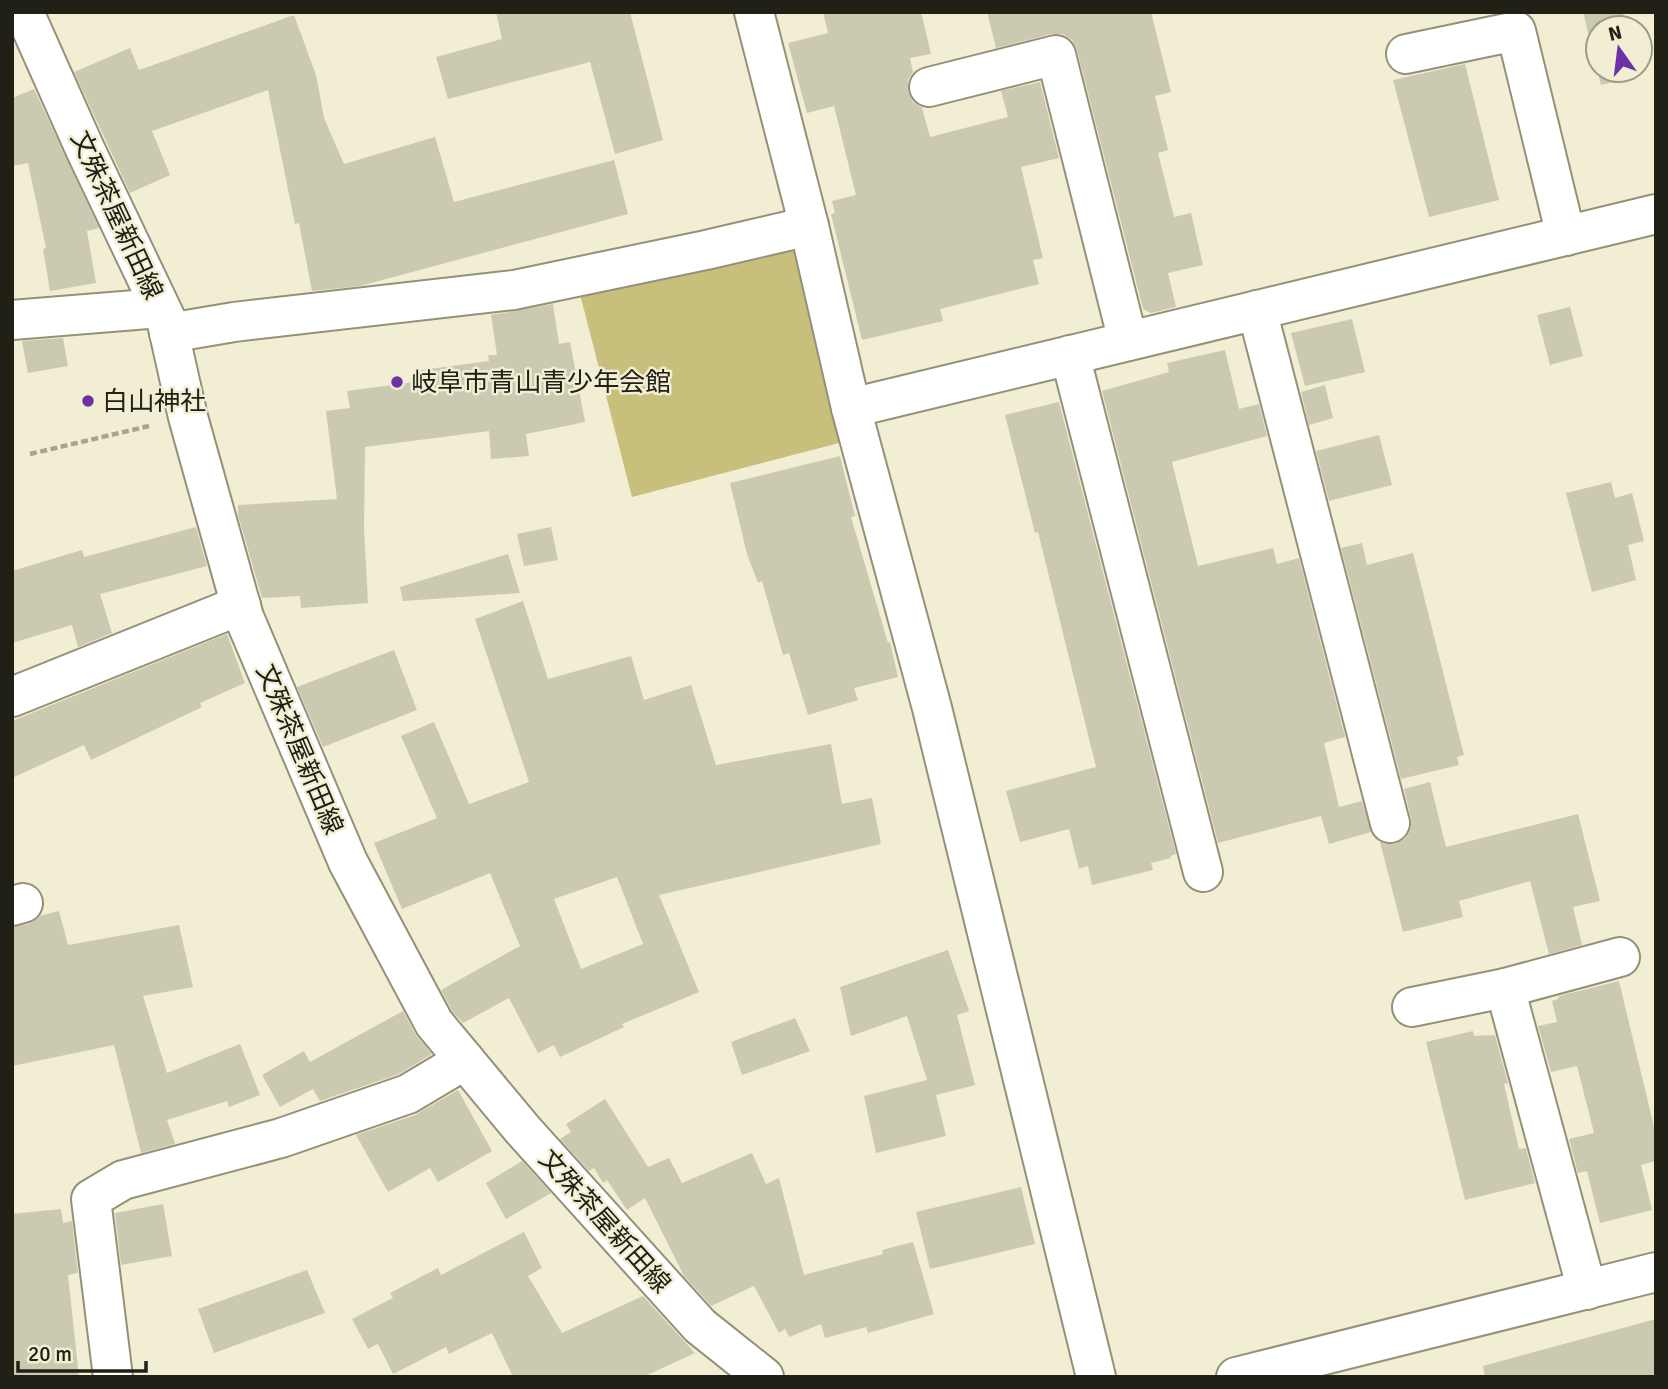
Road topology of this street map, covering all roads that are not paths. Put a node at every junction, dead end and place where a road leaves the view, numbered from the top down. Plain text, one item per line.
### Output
1 (24, 12) edge
2 (754, 12) edge
3 (1406, 54) dead end
4 (929, 87) dead end
5 (1656, 214) edge
6 (809, 226) junction
7 (1566, 236) junction
8 (1257, 310) junction
9 (12, 320) edge
10 (165, 320) junction
11 (1128, 341) junction
12 (1070, 355) junction
13 (850, 408) junction
14 (241, 605) junction
15 (12, 697) edge
16 (1390, 823) dead end
17 (1203, 872) dead end
18 (1620, 957) dead end
19 (1505, 988) junction
20 (1412, 1007) dead end
21 (465, 1060) junction
22 (1656, 1272) edge
23 (1587, 1290) junction
24 (113, 1377) edge
25 (764, 1377) edge
26 (1096, 1377) edge
27 (1236, 1377) edge

1 - 10 street, 文殊茶屋新田線
2 - 6 street
3 - 7 street
4 - 11 street
5 - 7 street
6 - 10 street
6 - 13 street
7 - 8 street
8 - 11 street
8 - 16 street
9 - 10 street
10 - 14 street, 文殊茶屋新田線
11 - 12 street
12 - 13 street
12 - 17 street
13 - 26 street
14 - 15 street
14 - 21 street, 文殊茶屋新田線
18 - 19 street
19 - 20 street
19 - 23 street
21 - 24 street
21 - 25 street, 文殊茶屋新田線
22 - 23 street
23 - 27 street

